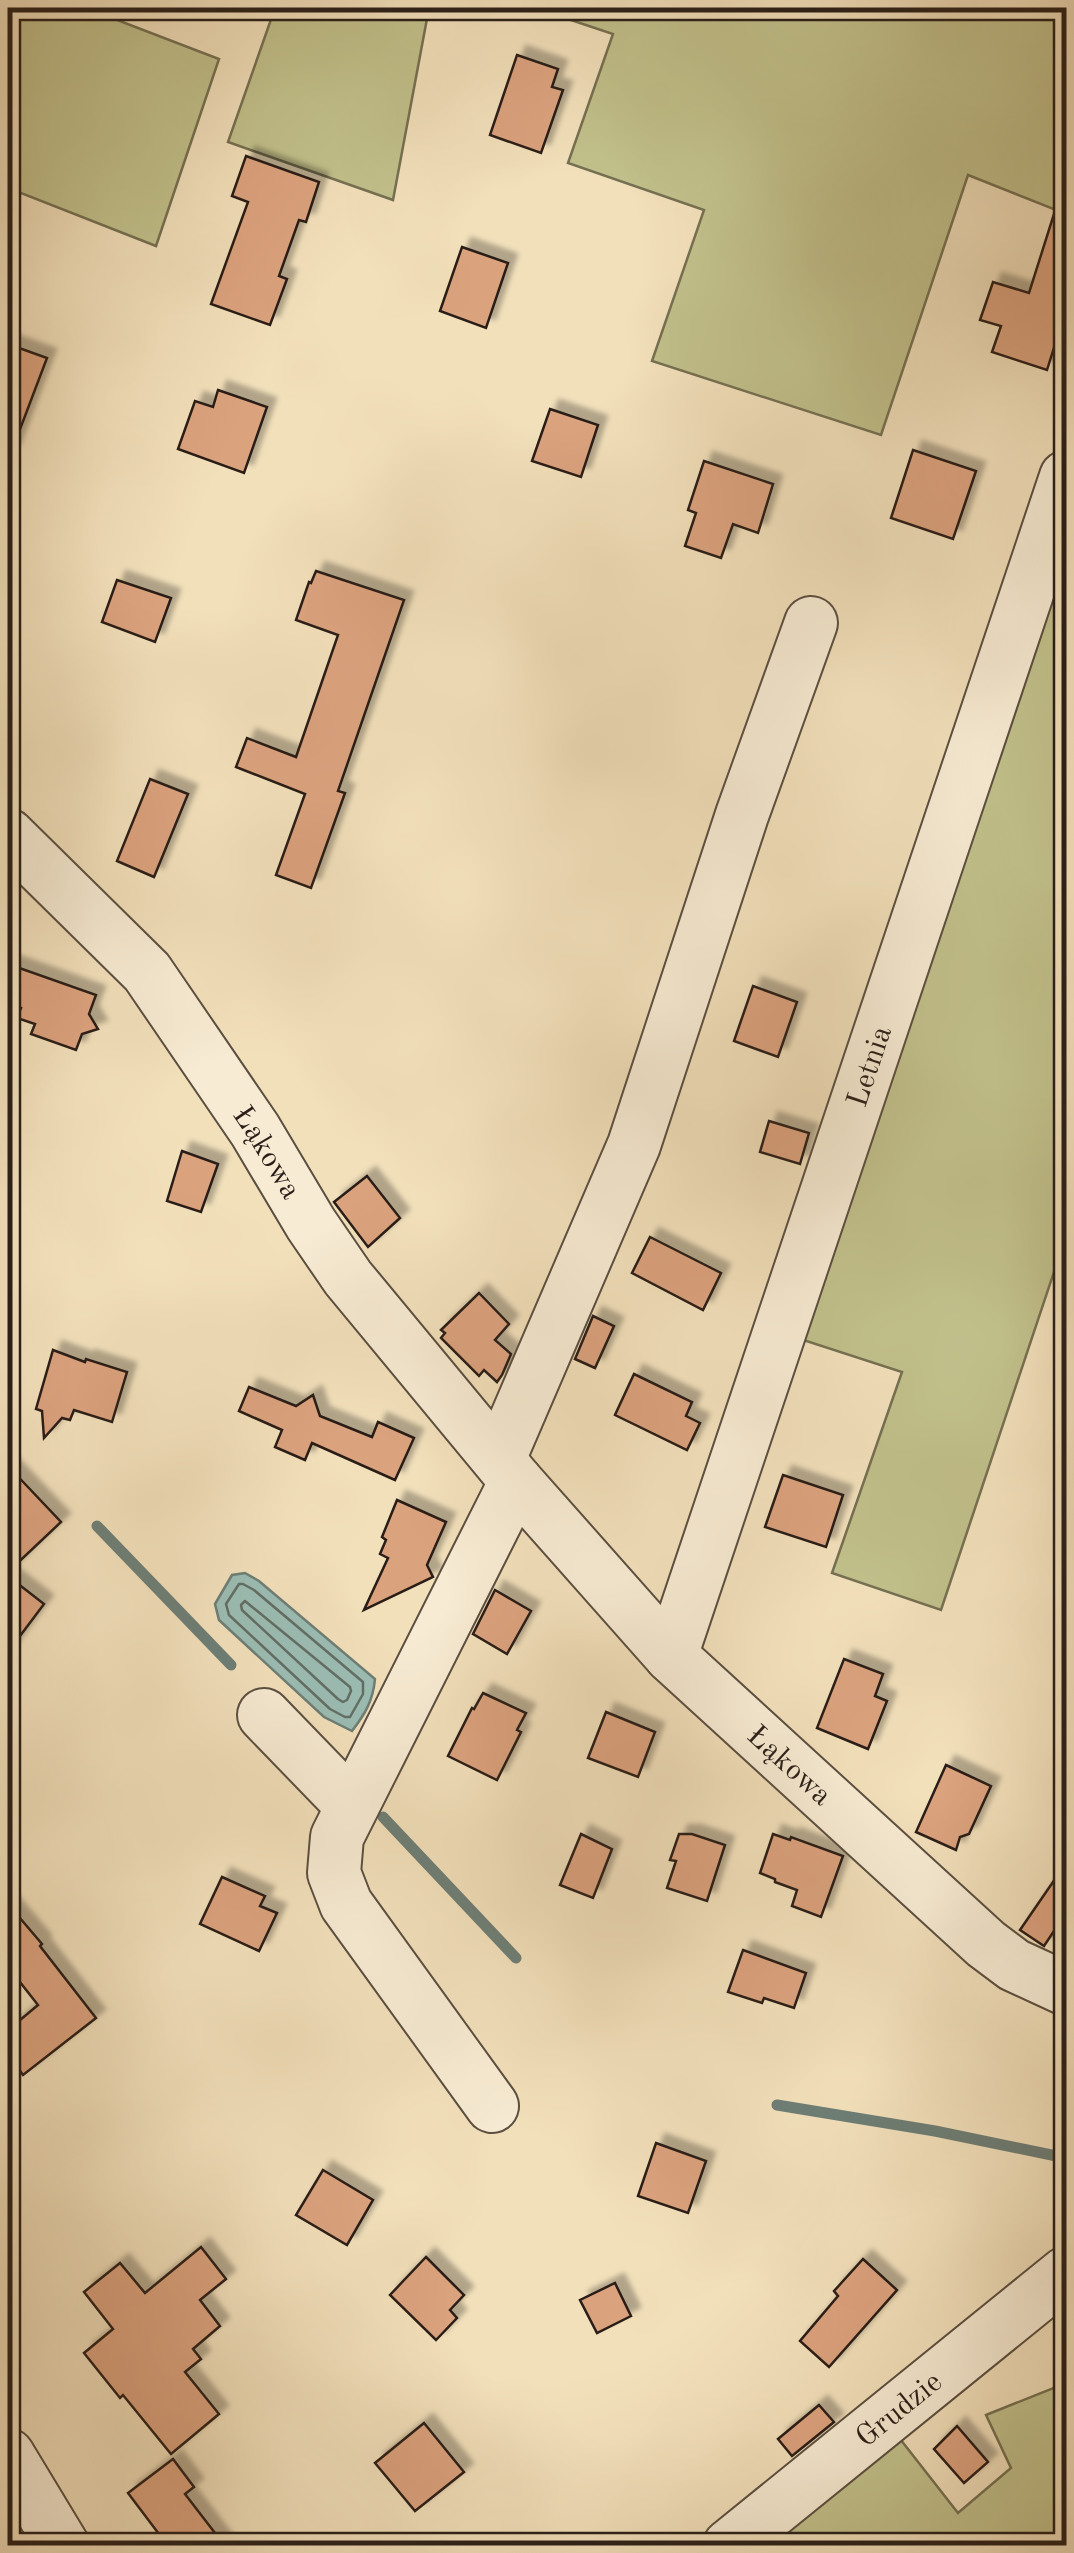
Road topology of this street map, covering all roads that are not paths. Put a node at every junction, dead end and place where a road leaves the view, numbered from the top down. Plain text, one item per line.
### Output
1 (1066, 477) edge
2 (811, 624) dead end
3 (8, 835) edge
4 (508, 1470) junction
5 (671, 1656) junction
6 (264, 1715) dead end
7 (352, 1806) junction
8 (1060, 1973) edge
9 (492, 2106) dead end
10 (1066, 2272) edge
11 (8, 2455) edge
12 (63, 2546) edge
13 (729, 2546) edge

1 - 5 street, Letnia
2 - 4 street
3 - 4 street, Łąkowa
4 - 5 street, Łąkowa
4 - 7 street
5 - 8 street, Łąkowa
6 - 7 street
7 - 9 street
10 - 13 street, Grudzie
11 - 12 street

